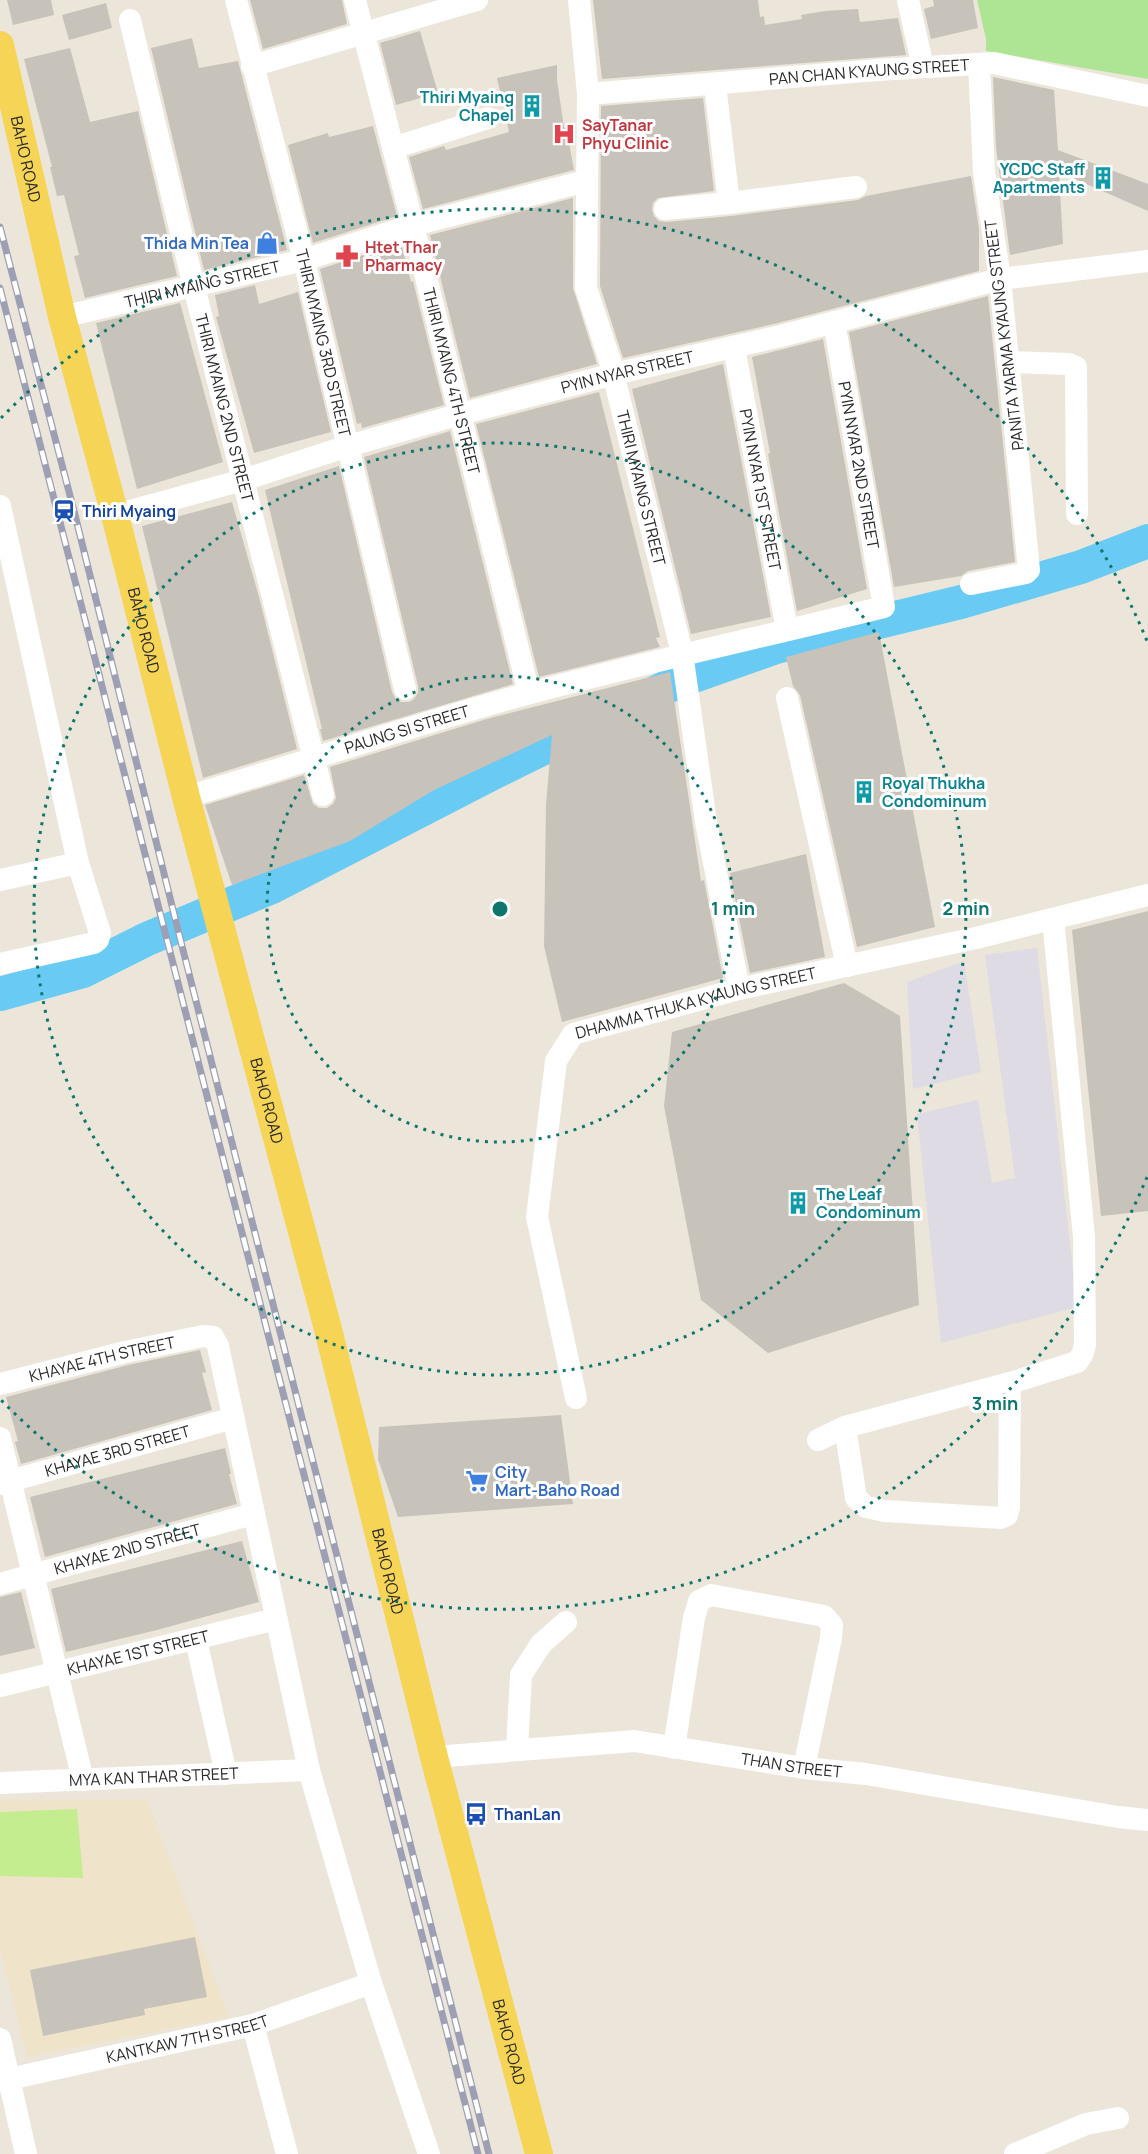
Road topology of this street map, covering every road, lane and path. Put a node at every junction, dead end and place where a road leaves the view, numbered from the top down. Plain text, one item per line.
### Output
1 (236, 0) edge
2 (355, 0) edge
3 (477, 0) edge
4 (579, 0) edge
5 (909, 0) edge
6 (130, 20) dead end
7 (363, 35) junction
8 (0, 45) edge
9 (979, 64) junction
10 (252, 66) junction
11 (923, 67) junction
12 (716, 85) junction
13 (588, 94) junction
14 (1148, 96) edge
15 (488, 118) dead end
16 (393, 148) junction
17 (586, 181) junction
18 (856, 186) dead end
19 (729, 203) junction
20 (665, 209) dead end
21 (413, 225) junction
22 (304, 260) junction
23 (1148, 261) edge
24 (1000, 279) junction
25 (194, 286) junction
26 (62, 316) junction
27 (834, 322) junction
28 (734, 348) junction
29 (1008, 362) junction
30 (614, 374) junction
31 (461, 414) junction
32 (348, 446) junction
33 (243, 480) junction
34 (0, 506) edge
35 (1077, 514) dead end
36 (115, 515) junction
37 (971, 584) dead end
38 (787, 630) junction
39 (685, 671) junction
40 (405, 688) dead end
41 (529, 693) junction
42 (787, 698) dead end
43 (315, 759) junction
44 (323, 795) dead end
45 (186, 797) junction
46 (78, 863) junction
47 (0, 880) edge
48 (1148, 895) edge
49 (1053, 919) junction
50 (0, 964) edge
51 (847, 966) junction
52 (739, 989) junction
53 (1010, 1383) junction
54 (0, 1384) edge
55 (576, 1398) dead end
56 (233, 1418) junction
57 (845, 1427) junction
58 (0, 1438) edge
59 (818, 1440) dead end
60 (5, 1483) edge
61 (253, 1514) junction
62 (33, 1576) junction
63 (0, 1584) edge
64 (276, 1619) junction
65 (566, 1622) dead end
66 (196, 1640) junction
67 (56, 1672) junction
68 (0, 1686) edge
69 (674, 1748) junction
70 (517, 1749) junction
71 (434, 1757) junction
72 (804, 1767) junction
73 (309, 1770) junction
74 (226, 1774) junction
75 (83, 1780) junction
76 (0, 1784) edge
77 (1148, 1820) edge
78 (371, 1983) junction
79 (253, 2025) junction
80 (0, 2039) edge
81 (5, 2080) edge
82 (1118, 2118) dead end
83 (427, 2147) edge
84 (26, 2154) edge
85 (287, 2154) edge
86 (539, 2154) edge
87 (1015, 2154) edge

1 - 10 street, THIRI MYAING 3RD STREET
2 - 7 street, THIRI MYAING 4TH STREET
3 - 7 street
4 - 13 street, THIRI MYAING STREET
5 - 11 street
6 - 25 street, THIRI MYAING 2ND STREET
7 - 10 street
7 - 16 street, THIRI MYAING 4TH STREET
8 - 26 main road, BAHO ROAD
9 - 11 street, PAN CHAN KYAUNG STREET
9 - 14 street, PAN CHAN KYAUNG STREET
9 - 24 street, PANITA YARMA KYAUNG STREET
10 - 22 street, THIRI MYAING 3RD STREET
11 - 12 street, PAN CHAN KYAUNG STREET
12 - 13 street, PAN CHAN KYAUNG STREET
12 - 19 street
13 - 17 street, THIRI MYAING STREET
15 - 16 street
16 - 21 street, THIRI MYAING 4TH STREET
17 - 21 street, THIRI MYAING STREET
17 - 30 street, THIRI MYAING STREET
18 - 19 street
19 - 20 street
21 - 22 street, THIRI MYAING STREET
21 - 31 street, THIRI MYAING 4TH STREET
22 - 25 street, THIRI MYAING STREET
22 - 32 street, THIRI MYAING 3RD STREET
23 - 24 street, PYIN NYAR STREET
24 - 27 street, PYIN NYAR STREET
24 - 29 street, PANITA YARMA KYAUNG STREET
25 - 26 street, THIRI MYAING STREET
25 - 33 street, THIRI MYAING 2ND STREET
26 - 36 main road, BAHO ROAD
27 - 28 street, PYIN NYAR STREET
27 - 38 street, PYIN NYAR 2ND STREET
28 - 30 street, PYIN NYAR STREET
28 - 38 street, PYIN NYAR 1ST STREET
29 - 35 street
29 - 37 street, PANITA YARMA KYAUNG STREET
30 - 31 street, PYIN NYAR STREET
30 - 39 street, THIRI MYAING STREET
31 - 32 street, PYIN NYAR STREET
31 - 41 street, THIRI MYAING 4TH STREET
32 - 33 street, PYIN NYAR STREET
32 - 40 street, THIRI MYAING 3RD STREET
33 - 36 street, PYIN NYAR STREET
33 - 43 street, THIRI MYAING 2ND STREET
34 - 46 street
36 - 45 main road, BAHO ROAD
38 - 39 street
39 - 41 street, PAUNG SI STREET
39 - 52 street, THIRI MYAING STREET
41 - 43 street, PAUNG SI STREET
42 - 51 street
43 - 44 street, THIRI MYAING 2ND STREET
43 - 45 street, PAUNG SI STREET
45 - 71 main road, BAHO ROAD
46 - 47 street
46 - 50 street
48 - 49 street, DHAMMA THUKA KYAUNG STREET
49 - 51 street, DHAMMA THUKA KYAUNG STREET
49 - 53 street
51 - 52 street, DHAMMA THUKA KYAUNG STREET
52 - 55 street, DHAMMA THUKA KYAUNG STREET
53 - 57 street
53 - 57 street
54 - 56 street, KHAYAE 4TH STREET
56 - 60 street, KHAYAE 3RD STREET
56 - 61 street
57 - 59 street
58 - 60 street
60 - 62 street
61 - 62 street, KHAYAE 2ND STREET
61 - 64 street
62 - 63 street, KHAYAE 2ND STREET
62 - 67 street
64 - 66 street, KHAYAE 1ST STREET
64 - 73 street
65 - 70 street
66 - 67 street, KHAYAE 1ST STREET
66 - 74 street
67 - 68 street, KHAYAE 1ST STREET
67 - 75 street
69 - 70 street, THAN STREET
69 - 72 street, THAN STREET
69 - 72 street
70 - 71 street, THAN STREET
71 - 86 main road, BAHO ROAD
72 - 77 street, THAN STREET
73 - 74 street, MYA KAN THAR STREET
73 - 78 street
74 - 75 street, MYA KAN THAR STREET
75 - 76 street, MYA KAN THAR STREET
78 - 79 street, KANTKAW 7TH STREET
78 - 83 street
79 - 81 street, KANTKAW 7TH STREET
79 - 85 street
80 - 81 street
81 - 84 street
82 - 87 street

